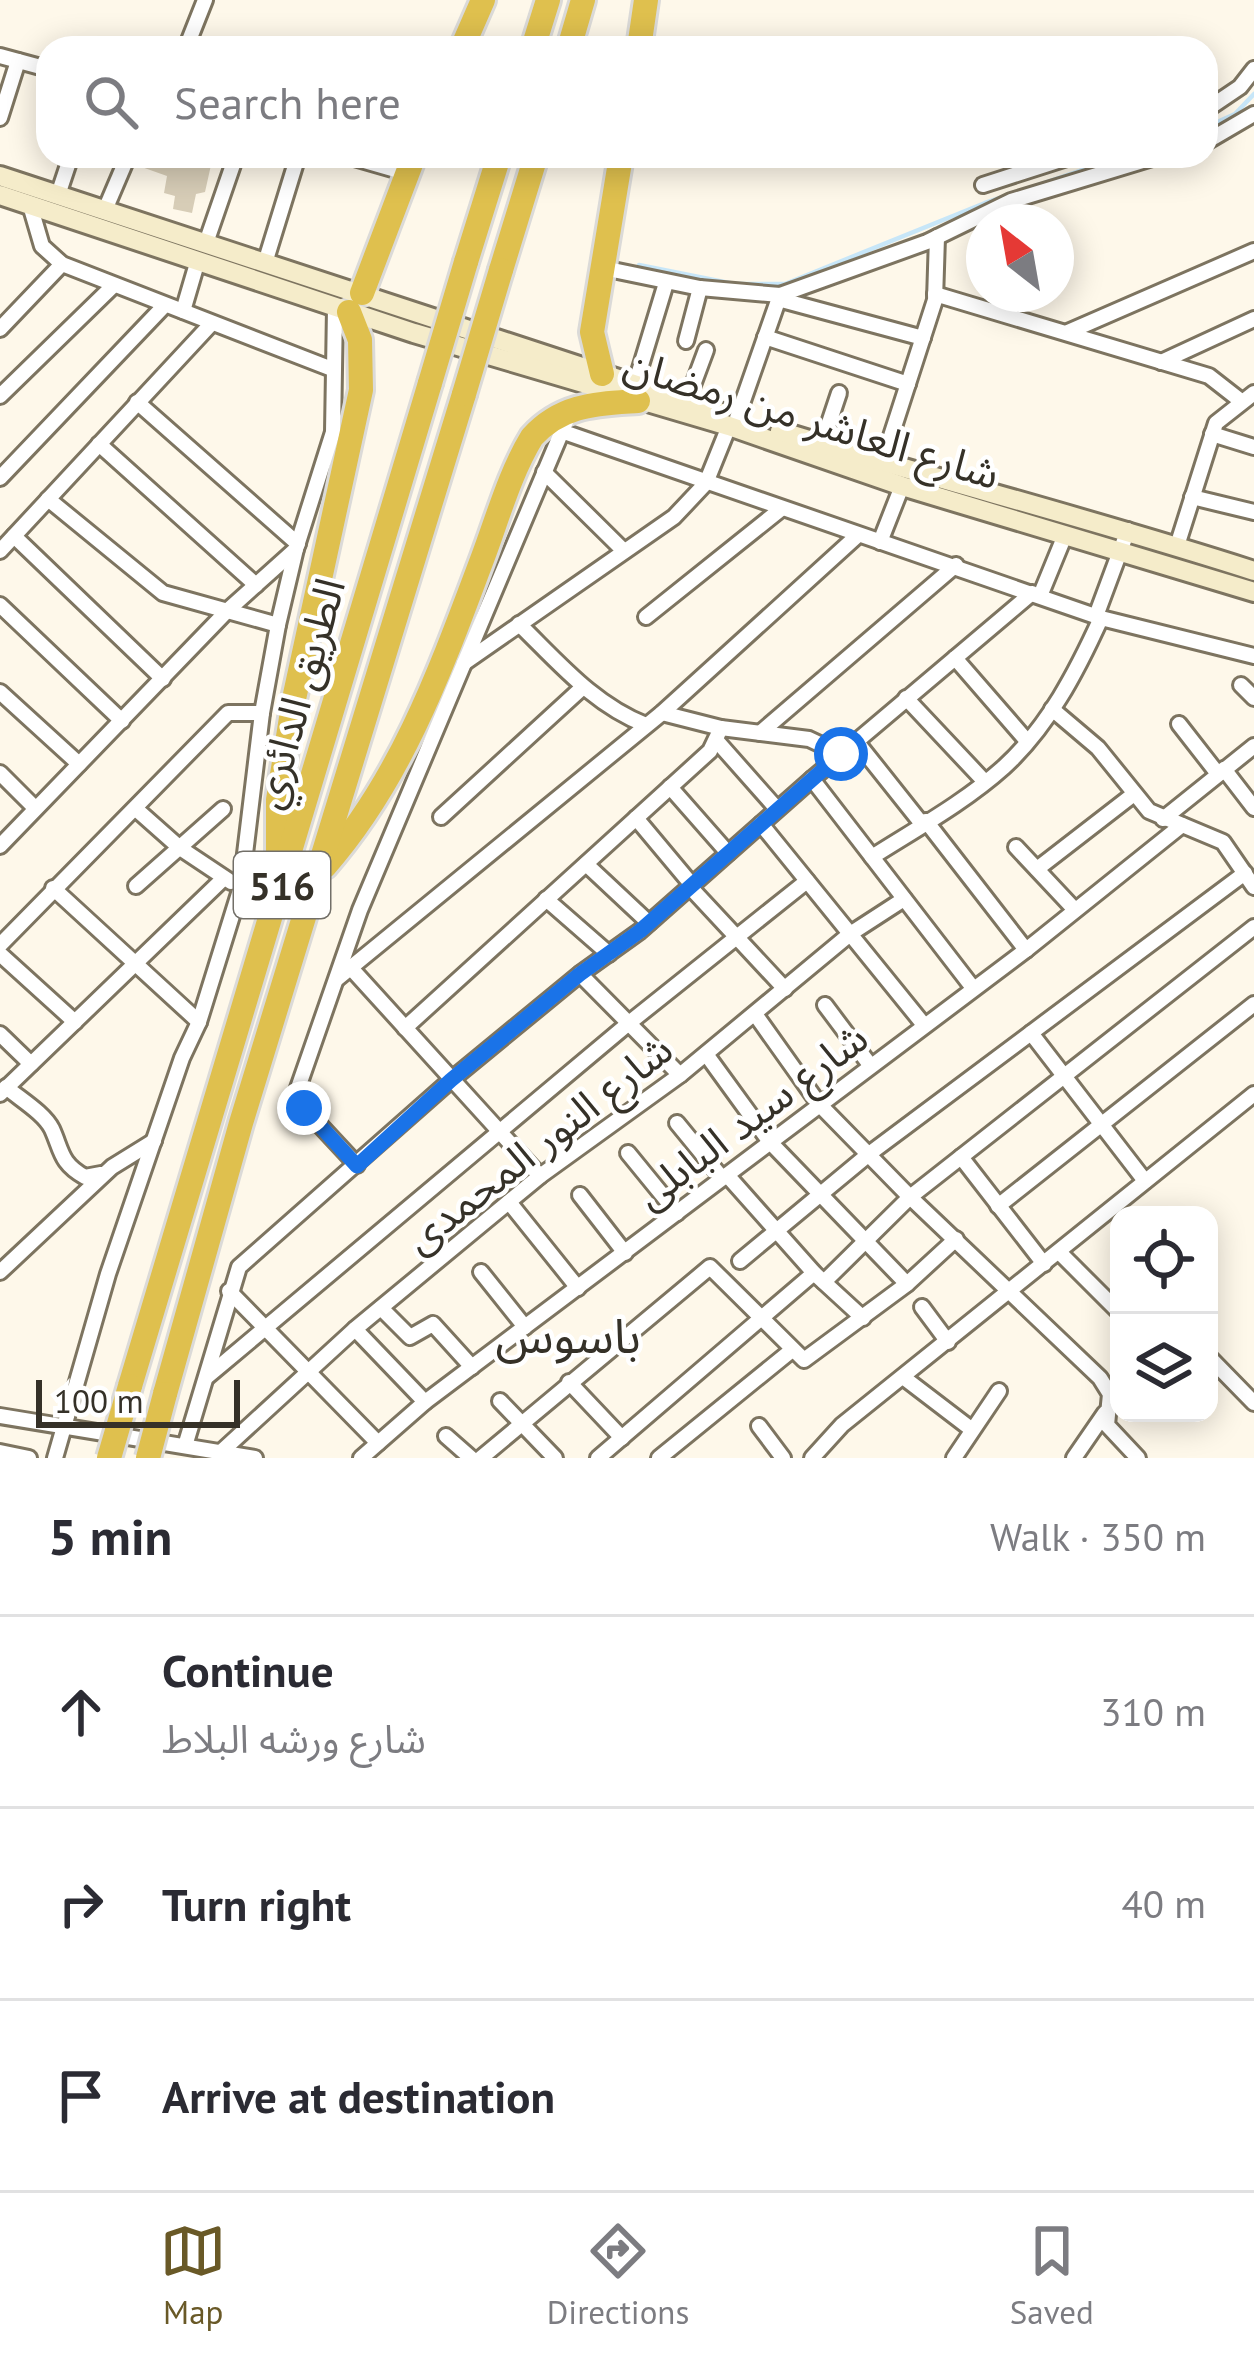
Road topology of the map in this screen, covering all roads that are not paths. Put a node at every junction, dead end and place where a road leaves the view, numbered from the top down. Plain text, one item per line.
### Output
1 (206, 0) edge
2 (483, 0) edge
3 (548, 0) edge
4 (583, 0) edge
5 (646, 0) edge
6 (192, 36) edge
7 (467, 36) edge
8 (536, 36) edge
9 (572, 36) edge
10 (641, 36) edge
11 (0, 56) edge
12 (18, 62) junction
13 (36, 66) edge
14 (1254, 69) edge
15 (1218, 102) edge
16 (1254, 114) edge
17 (0, 118) edge
18 (1218, 135) edge
19 (67, 168) edge
20 (123, 168) edge
21 (232, 168) edge
22 (294, 168) edge
23 (409, 168) edge
24 (495, 168) edge
25 (532, 168) edge
26 (619, 168) edge
27 (1036, 168) edge
28 (1120, 168) edge
29 (0, 176) edge
30 (983, 185) dead end
31 (0, 195) edge
32 (58, 195) junction
33 (30, 205) junction
34 (105, 210) junction
35 (937, 237) junction
36 (202, 251) junction
37 (1254, 251) edge
38 (265, 262) junction
39 (62, 264) junction
40 (603, 268) junction
41 (666, 283) junction
42 (114, 285) junction
43 (700, 288) junction
44 (935, 294) junction
45 (779, 297) junction
46 (348, 304) junction
47 (165, 305) junction
48 (183, 311) junction
49 (1254, 319) edge
50 (212, 323) junction
51 (0, 329) edge
52 (1068, 332) junction
53 (765, 338) junction
54 (923, 338) junction
55 (686, 341) dead end
56 (706, 350) dead end
57 (1159, 363) junction
58 (332, 369) junction
59 (602, 374) junction
60 (908, 384) junction
61 (637, 393) junction
62 (839, 393) dead end
63 (0, 396) edge
64 (1249, 398) edge
65 (687, 401) junction
66 (136, 402) junction
67 (567, 420) junction
68 (733, 422) junction
69 (1212, 434) junction
70 (99, 444) junction
71 (822, 444) junction
72 (1254, 447) edge
73 (882, 464) junction
74 (544, 472) junction
75 (0, 478) edge
76 (706, 483) junction
77 (902, 486) junction
78 (1192, 497) junction
79 (48, 499) junction
80 (781, 509) junction
81 (1254, 512) edge
82 (1128, 530) junction
83 (858, 535) junction
84 (1065, 535) junction
85 (14, 536) junction
86 (880, 542) junction
87 (1177, 546) junction
88 (297, 547) junction
89 (0, 551) edge
90 (624, 551) junction
91 (1120, 551) junction
92 (956, 565) junction
93 (1254, 571) edge
94 (256, 585) junction
95 (1254, 592) edge
96 (1036, 594) junction
97 (0, 605) edge
98 (228, 610) junction
99 (646, 616) dead end
100 (1099, 617) junction
101 (519, 623) junction
102 (278, 625) junction
103 (1254, 656) edge
104 (955, 658) junction
105 (464, 663) junction
106 (163, 679) junction
107 (1240, 685) dead end
108 (583, 687) junction
109 (0, 692) edge
110 (906, 698) junction
111 (1254, 698) edge
112 (1052, 709) junction
113 (262, 713) junction
114 (662, 713) junction
115 (122, 721) junction
116 (1179, 724) dead end
117 (646, 725) junction
118 (719, 734) junction
119 (760, 734) junction
120 (856, 741) junction
121 (1027, 742) junction
122 (1254, 746) edge
123 (841, 754) junction
124 (79, 764) junction
125 (1221, 772) junction
126 (0, 773) edge
127 (812, 779) junction
128 (985, 782) junction
129 (670, 787) junction
130 (1134, 794) junction
131 (35, 808) junction
132 (1254, 808) edge
133 (136, 809) junction
134 (223, 809) dead end
135 (777, 809) junction
136 (441, 817) dead end
137 (636, 818) junction
138 (1163, 819) junction
139 (924, 823) junction
140 (761, 824) junction
141 (1182, 825) junction
142 (0, 846) edge
143 (1016, 847) dead end
144 (180, 848) junction
145 (728, 853) junction
146 (872, 857) junction
147 (586, 864) junction
148 (1037, 869) junction
149 (319, 873) junction
150 (224, 878) junction
151 (1250, 880) edge
152 (807, 881) junction
153 (136, 886) dead end
154 (691, 886) junction
155 (241, 887) junction
156 (53, 888) junction
157 (280, 892) junction
158 (546, 899) junction
159 (904, 899) junction
160 (1076, 910) junction
161 (649, 923) junction
162 (1254, 927) edge
163 (850, 934) junction
164 (738, 938) junction
165 (0, 945) edge
166 (1026, 950) junction
167 (0, 954) edge
168 (609, 955) junction
169 (136, 962) junction
170 (350, 967) junction
171 (580, 974) junction
172 (334, 981) junction
173 (973, 988) junction
174 (785, 989) junction
175 (1254, 1004) edge
176 (825, 1005) dead end
177 (755, 1014) junction
178 (74, 1022) junction
179 (200, 1022) junction
180 (629, 1023) junction
181 (924, 1025) junction
182 (404, 1028) junction
183 (1031, 1033) junction
184 (0, 1034) edge
185 (706, 1054) junction
186 (31, 1064) junction
187 (870, 1065) junction
188 (680, 1075) junction
189 (1064, 1076) junction
190 (451, 1080) junction
191 (3, 1091) edge
192 (1254, 1094) edge
193 (819, 1104) junction
194 (677, 1123) dead end
195 (1102, 1125) junction
196 (500, 1133) junction
197 (154, 1142) junction
198 (770, 1142) junction
199 (628, 1153) dead end
200 (869, 1154) junction
201 (961, 1157) junction
202 (357, 1166) junction
203 (106, 1172) junction
204 (541, 1176) junction
205 (725, 1177) junction
206 (1145, 1181) junction
207 (580, 1195) dead end
208 (910, 1197) junction
209 (820, 1198) junction
210 (509, 1202) junction
211 (1122, 1206) edge
212 (998, 1207) junction
213 (677, 1213) junction
214 (1110, 1217) edge
215 (777, 1232) junction
216 (956, 1239) junction
217 (863, 1241) junction
218 (1059, 1252) junction
219 (625, 1253) junction
220 (740, 1262) dead end
221 (1044, 1264) junction
222 (0, 1272) edge
223 (481, 1272) dead end
224 (819, 1278) junction
225 (908, 1284) junction
226 (578, 1288) junction
227 (1012, 1291) junction
228 (229, 1292) junction
229 (1110, 1303) edge
230 (922, 1307) dead end
231 (381, 1308) junction
232 (761, 1317) junction
233 (863, 1318) junction
234 (525, 1327) junction
235 (356, 1329) junction
236 (267, 1330) junction
237 (948, 1342) junction
238 (792, 1350) junction
239 (472, 1366) junction
240 (1218, 1366) edge
241 (308, 1372) junction
242 (208, 1376) junction
243 (903, 1377) junction
244 (569, 1382) junction
245 (999, 1391) dead end
246 (1110, 1394) edge
247 (500, 1401) dead end
248 (424, 1402) junction
249 (1254, 1403) edge
250 (1110, 1405) edge
251 (1110, 1409) edge
252 (0, 1416) edge
253 (520, 1422) junction
254 (759, 1426) dead end
255 (62, 1427) junction
256 (971, 1429) junction
257 (446, 1436) dead end
258 (622, 1438) junction
259 (378, 1443) junction
260 (185, 1446) junction
261 (222, 1451) junction
262 (2, 1454) edge
263 (463, 1455) edge
264 (29, 1458) edge
265 (55, 1458) edge
266 (110, 1458) edge
267 (148, 1458) edge
268 (254, 1458) edge
269 (361, 1458) edge
270 (481, 1458) edge
271 (555, 1458) edge
272 (598, 1458) edge
273 (659, 1458) edge
274 (783, 1458) edge
275 (812, 1458) edge
276 (955, 1458) edge
277 (1073, 1458) edge
278 (1138, 1458) edge

1 - 6 street
2 - 7 highway
3 - 8 highway
4 - 9 highway
5 - 10 highway
11 - 12 street
12 - 13 street
12 - 17 street
14 - 15 street
16 - 18 street
19 - 32 street
20 - 34 street
21 - 36 street
22 - 38 street
23 - 46 highway
24 - 157 highway, الطريق الدائري / 516, bridge
25 - 149 highway, الطريق الدائري / 516, bridge
26 - 40 highway
27 - 30 street
28 - 35 street
29 - 32 main road
31 - 33 main road
32 - 34 main road
33 - 36 main road
33 - 39 street
34 - 36 main road
35 - 44 street
35 - 45 street
36 - 38 main road
36 - 46 main road
36 - 48 street
37 - 52 street
38 - 46 main road
39 - 42 street
39 - 51 street
40 - 41 street
40 - 59 highway
41 - 43 street
41 - 61 street
42 - 47 street
42 - 63 street
43 - 45 street
43 - 55 street
44 - 52 street
44 - 54 street
45 - 53 street
45 - 54 street
46 - 58 street
46 - 59 main road, شارع العاشر من رمضان
46 - 61 main road, شارع العاشر من رمضان
46 - 157 highway
47 - 48 street
47 - 75 street
48 - 50 street
49 - 57 street
50 - 58 street
50 - 66 street
52 - 57 street
53 - 60 street
53 - 68 street
54 - 60 street
56 - 65 street
57 - 64 street
58 - 88 street
59 - 61 main road, شارع العاشر من رمضان
60 - 73 street
61 - 65 main road, شارع العاشر من رمضان
61 - 67 highway
61 - 68 main road, شارع العاشر من رمضان
62 - 71 street
64 - 69 street
65 - 68 main road, شارع العاشر من رمضان
66 - 70 street
66 - 88 street
67 - 74 street
67 - 76 street
67 - 149 highway
68 - 71 main road, شارع العاشر من رمضان
68 - 76 street
68 - 77 main road, شارع العاشر من رمضان
69 - 72 street
69 - 78 street
70 - 79 street
70 - 94 street
71 - 73 main road, شارع العاشر من رمضان
73 - 82 main road, شارع العاشر من رمضان
74 - 90 street
74 - 105 street
76 - 80 street
76 - 90 street
77 - 84 main road, شارع العاشر من رمضان
77 - 86 street
78 - 81 street
78 - 87 street
79 - 85 street
79 - 98 street
80 - 83 street
80 - 99 street
82 - 87 main road, شارع العاشر من رمضان
82 - 91 street
83 - 86 street
83 - 114 street
84 - 91 main road, شارع العاشر من رمضان
84 - 96 street
85 - 89 street
85 - 106 street
86 - 92 street
87 - 93 main road, شارع العاشر من رمضان
88 - 94 street
88 - 102 street
90 - 101 street
91 - 95 main road, شارع العاشر من رمضان
91 - 100 street
92 - 96 street
92 - 119 street
94 - 98 street
96 - 100 street
96 - 104 street
97 - 115 street
98 - 102 street
98 - 106 street
100 - 103 street
100 - 112 street
101 - 105 street
101 - 108 street
102 - 113 street
104 - 110 street
104 - 121 street
105 - 172 street
106 - 115 street
107 - 111 street
108 - 117 street
108 - 136 street
109 - 124 street
110 - 120 street
110 - 128 street
112 - 121 street
112 - 130 street
113 - 133 street
113 - 155 street
114 - 117 street
114 - 118 street
115 - 124 street
116 - 125 street
117 - 170 street
118 - 119 street
118 - 129 street
118 - 135 street
119 - 123 street
120 - 123 street
120 - 139 street
121 - 128 street
122 - 125 street
123 - 127 street
124 - 131 street
125 - 132 street
125 - 138 street
126 - 131 street
127 - 135 street
127 - 146 street
128 - 139 street
129 - 137 street
129 - 145 street
130 - 138 street
130 - 148 street
131 - 142 street
133 - 144 street
133 - 156 street
134 - 144 street
135 - 140 street
137 - 147 street
137 - 154 street
138 - 141 street
139 - 146 street
139 - 166 street
140 - 145 street
140 - 152 street
141 - 151 street
141 - 160 street, شارع سيد البابلى
143 - 148 street
144 - 150 street
144 - 153 street
145 - 154 street
146 - 159 street
147 - 158 street
147 - 161 street
148 - 160 street
149 - 267 highway, الطريق الدائري / 516, bridge
150 - 155 street
150 - 169 street
151 - 183 street
152 - 163 street
152 - 164 street
154 - 161 street
154 - 164 street
155 - 179 street
156 - 165 street
156 - 169 street
157 - 266 highway, الطريق الدائري / 516, bridge
158 - 168 street
158 - 182 street
159 - 163 street, شارع النور المحمدى
159 - 173 street
160 - 166 street, شارع سيد البابلى
161 - 168 street
162 - 189 street
163 - 174 street, شارع النور المحمدى
163 - 181 street
164 - 174 street
164 - 180 street
166 - 173 street, شارع سيد البابلى
167 - 178 street
168 - 171 street
169 - 178 street
169 - 179 street
170 - 172 street
170 - 182 street
171 - 180 street
171 - 190 street
172 - 202 street
173 - 181 street, شارع سيد البابلى
174 - 177 street, شارع النور المحمدى
175 - 195 street
176 - 187 street
177 - 185 street, شارع النور المحمدى
177 - 193 street
178 - 186 street
179 - 197 street
180 - 188 street
180 - 196 street
181 - 187 street, شارع سيد البابلى
182 - 190 street
183 - 189 street
183 - 200 street
184 - 186 street
185 - 188 street, شارع النور المحمدى
185 - 198 street
186 - 191 street
187 - 193 street, شارع سيد البابلى
188 - 204 street, شارع النور المحمدى
189 - 195 street
189 - 201 street
190 - 196 street
190 - 202 street
191 - 203 street
192 - 206 street
193 - 198 street, شارع سيد البابلى
193 - 200 street
194 - 205 street
195 - 206 street
195 - 212 street
196 - 204 street
196 - 236 street
197 - 203 street
197 - 255 street
198 - 205 street, شارع سيد البابلى
198 - 209 street
199 - 213 street
200 - 208 street
200 - 209 street
201 - 208 street
201 - 212 street
202 - 228 street
203 - 222 street
204 - 210 street, شارع النور المحمدى
205 - 213 street, شارع سيد البابلى
205 - 215 street
206 - 211 street
207 - 219 street
208 - 216 street
208 - 217 street
209 - 215 street
209 - 217 street
210 - 226 street
210 - 231 street, شارع النور المحمدى
212 - 221 street
213 - 219 street, شارع سيد البابلى
214 - 218 street
215 - 220 street
215 - 224 street
216 - 225 street
216 - 227 street
217 - 224 street
217 - 225 street
218 - 221 street
218 - 229 street
219 - 226 street, شارع سيد البابلى
221 - 227 street
223 - 234 street
224 - 232 street
224 - 233 street
225 - 233 street
226 - 234 street, شارع سيد البابلى
227 - 237 street
227 - 246 street
228 - 236 street
228 - 242 street
230 - 237 street
231 - 235 street, شارع النور المحمدى
231 - 239 street
232 - 238 street
232 - 244 street
232 - 258 street
233 - 238 street
234 - 239 street, شارع سيد البابلى
235 - 241 street, شارع النور المحمدى
235 - 248 street
236 - 241 street
236 - 242 street
237 - 243 street
238 - 273 street
239 - 248 street, شارع سيد البابلى
240 - 249 street
241 - 259 street
241 - 261 street, شارع النور المحمدى
242 - 260 street
243 - 256 street
243 - 275 street
244 - 253 street
244 - 258 street
245 - 256 street
247 - 253 street
248 - 259 street, شارع سيد البابلى
250 - 277 street
251 - 278 street
252 - 255 street
253 - 270 street
253 - 271 street
254 - 274 street
255 - 260 street
255 - 265 street
256 - 276 street
257 - 263 street
258 - 272 street
259 - 269 street, شارع سيد البابلى
260 - 261 street
261 - 268 street
262 - 264 street

